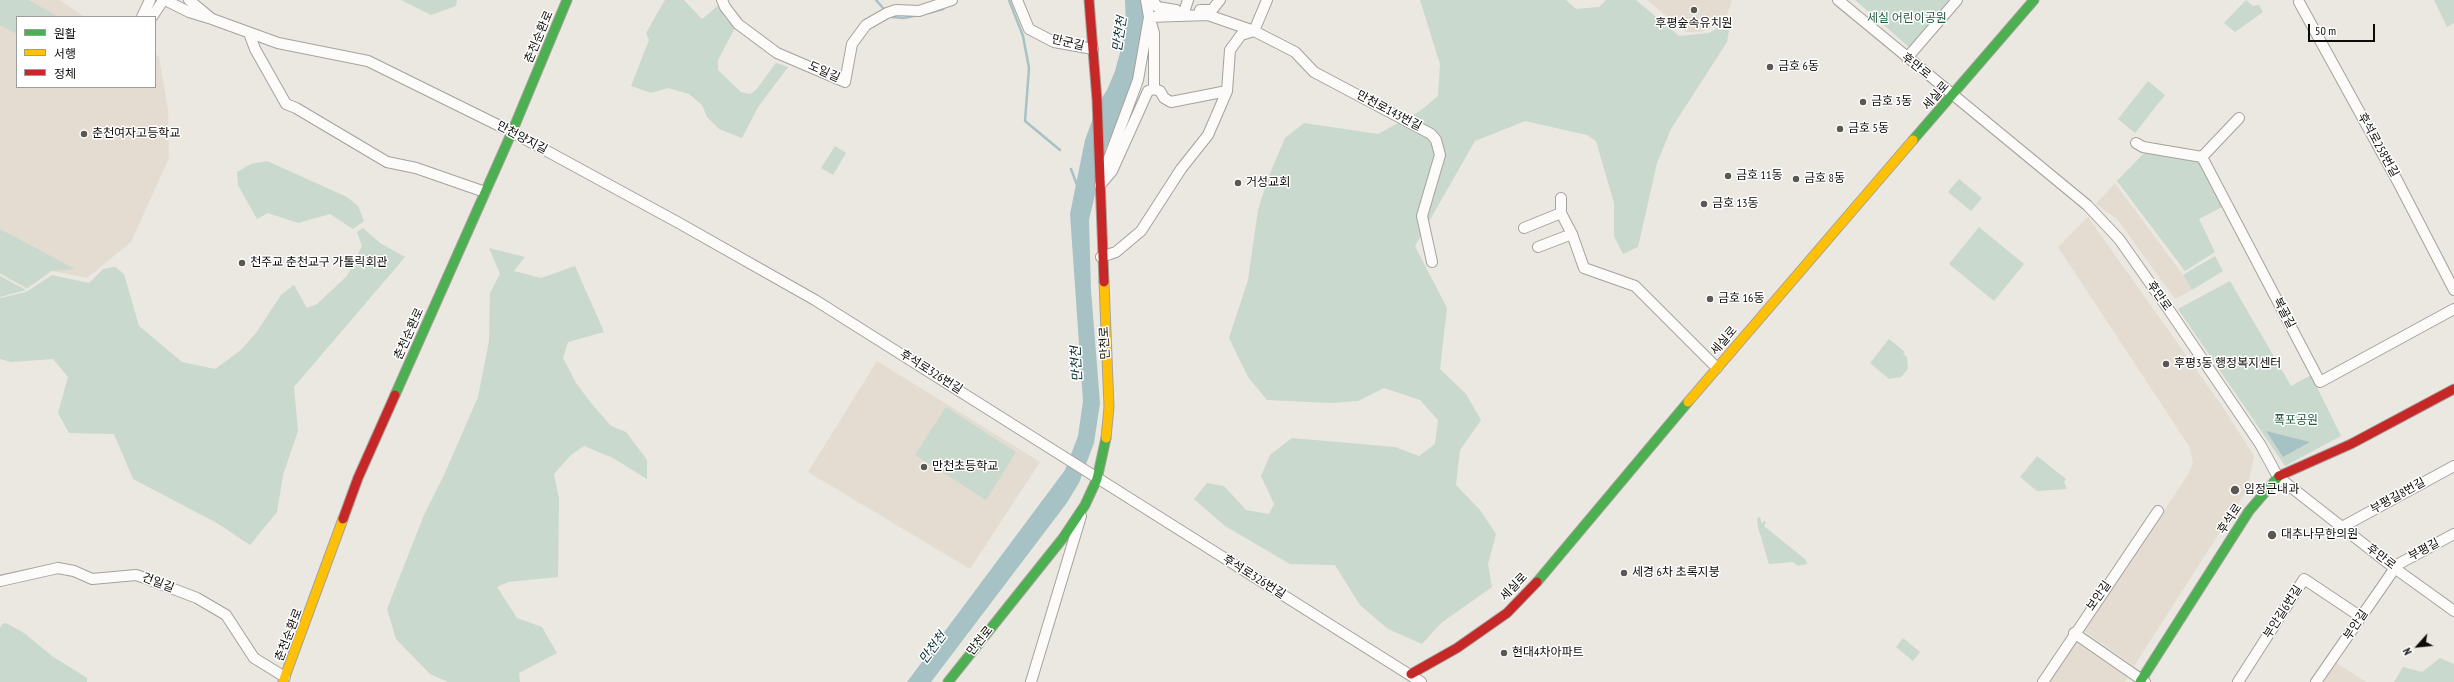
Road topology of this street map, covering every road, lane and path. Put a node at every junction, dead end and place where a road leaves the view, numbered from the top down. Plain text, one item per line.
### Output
1 (150, 0) edge
2 (189, 0) edge
3 (568, 0) edge
4 (722, 0) edge
5 (952, 0) edge
6 (1017, 0) edge
7 (1089, 0) edge
8 (1146, 0) edge
9 (1153, 0) edge
10 (1220, 0) edge
11 (1267, 0) edge
12 (1838, 0) edge
13 (1956, 0) edge
14 (2034, 0) edge
15 (165, 1) edge
16 (2299, 2) dead end
17 (1187, 5) edge
18 (142, 16) edge
19 (153, 16) edge
20 (1150, 17) junction
21 (212, 19) junction
22 (1254, 31) junction
23 (249, 32) junction
24 (1093, 49) junction
25 (1907, 58) junction
26 (1154, 89) junction
27 (1227, 92) junction
28 (1953, 95) junction
29 (2239, 118) dead end
30 (512, 132) junction
31 (2136, 143) dead end
32 (2202, 157) junction
33 (1100, 181) junction
34 (485, 192) junction
35 (1561, 198) dead end
36 (1562, 213) junction
37 (1524, 228) dead end
38 (1572, 234) junction
39 (1538, 247) dead end
40 (1101, 257) junction
41 (1432, 262) dead end
42 (2454, 290) edge
43 (815, 300) joint
44 (2454, 309) edge
45 (1717, 368) junction
46 (2454, 389) edge
47 (2454, 466) edge
48 (2278, 477) junction
49 (1097, 479) junction
50 (1085, 505) junction
51 (2158, 511) dead end
52 (2342, 527) junction
53 (2454, 534) edge
54 (2394, 567) junction
55 (0, 582) edge
56 (2454, 611) edge
57 (2361, 617) junction
58 (2074, 633) junction
59 (1411, 674) junction
60 (284, 680) edge
61 (2142, 681) edge
62 (948, 682) edge
63 (1031, 682) edge
64 (1421, 682) edge
65 (2043, 682) edge
66 (2238, 682) edge
67 (2316, 682) edge

1 - 18 street
2 - 21 street
3 - 30 street, 춘천순환로
4 - 5 street, 도일길
6 - 24 street, 만군길
7 - 24 street
8 - 20 street
9 - 17 street
10 - 17 street
11 - 22 street
12 - 25 street, 후만로
13 - 25 street
14 - 28 street, 세실로
15 - 19 street
15 - 21 street, 만천양지길
16 - 42 street, 후석로258번길
20 - 22 street, 만천로143번길
20 - 26 street
20 - 33 street
21 - 23 street, 만천양지길
22 - 27 street
22 - 41 street, 만천로143번길
23 - 30 street, 만천양지길
23 - 34 street
24 - 33 street, 만천로
25 - 28 street, 후만로
26 - 27 street
26 - 33 street
27 - 40 street
28 - 45 street, 세실로
28 - 48 street, 후만로
29 - 32 street
30 - 34 street, 춘천순환로
30 - 43 street, 만천양지길
31 - 32 street
32 - 44 street, 복골길
33 - 40 street, 만천로
34 - 60 street, 춘천순환로
35 - 36 street
36 - 37 street
36 - 38 street
38 - 39 street
38 - 45 street
40 - 49 street, 만천로
43 - 49 street, 후석로326번길
45 - 59 street, 세실로
46 - 48 street, 후석로
47 - 52 street, 부평길8번길
48 - 52 street, 후만로
48 - 61 street, 후석로
49 - 50 street, 만천로
49 - 59 street, 후석로326번길
50 - 62 street, 만천로
50 - 63 street, 만천로
51 - 58 street, 보안길
52 - 54 street, 후만로
53 - 54 street, 부평길
54 - 56 street, 후만로
54 - 57 street, 부안길
55 - 60 street, 건일길
57 - 66 street, 부안길6번길
57 - 67 street, 부안길
58 - 61 street
58 - 65 street, 보안길
59 - 64 street, 후석로326번길

